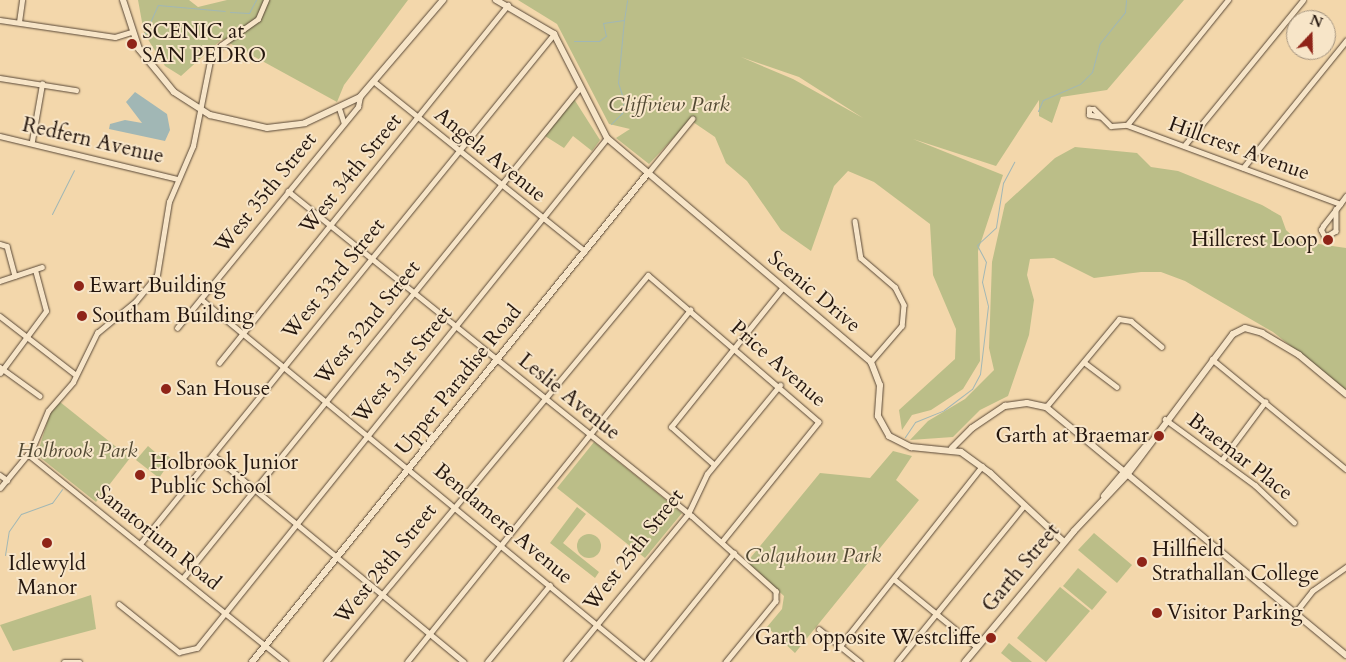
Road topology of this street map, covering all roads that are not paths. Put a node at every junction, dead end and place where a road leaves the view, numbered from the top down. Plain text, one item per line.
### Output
1 (22, 0) edge
2 (123, 0) edge
3 (266, 0) edge
4 (443, 0) edge
5 (496, 0) edge
6 (1228, 0) edge
7 (1303, 0) edge
8 (508, 5) junction
9 (0, 20) edge
10 (19, 22) junction
11 (131, 32) junction
12 (554, 34) junction
13 (1346, 40) edge
14 (0, 78) edge
15 (376, 83) junction
16 (42, 84) junction
17 (579, 89) junction
18 (76, 90) dead end
19 (360, 97) junction
20 (340, 110) junction
21 (200, 111) junction
22 (418, 116) junction
23 (1100, 117) dead end
24 (692, 119) dead end
25 (1127, 125) junction
26 (343, 126) junction
27 (0, 136) edge
28 (607, 138) junction
29 (32, 141) junction
30 (1184, 146) junction
31 (460, 151) junction
32 (1243, 168) junction
33 (648, 173) junction
34 (178, 179) junction
35 (501, 184) junction
36 (288, 191) junction
37 (1346, 196) edge
38 (1340, 204) junction
39 (1336, 209) junction
40 (543, 218) junction
41 (855, 221) dead end
42 (331, 225) junction
43 (0, 244) edge
44 (585, 251) junction
45 (372, 259) junction
46 (42, 267) dead end
47 (35, 270) junction
48 (15, 276) junction
49 (641, 278) joint
50 (0, 281) edge
51 (783, 287) junction
52 (413, 292) junction
53 (201, 299) junction
54 (690, 310) junction
55 (0, 316) edge
56 (455, 326) junction
57 (177, 328) dead end
58 (243, 333) junction
59 (27, 338) junction
60 (734, 346) junction
61 (1162, 348) dead end
62 (497, 359) junction
63 (1212, 359) junction
64 (871, 362) junction
65 (1084, 362) junction
66 (219, 363) dead end
67 (284, 366) junction
68 (1, 370) edge
69 (76, 375) junction
70 (780, 385) junction
71 (1116, 387) dead end
72 (1346, 394) edge
73 (40, 396) dead end
74 (548, 400) junction
75 (326, 401) junction
76 (1265, 402) junction
77 (1046, 407) junction
78 (1165, 419) junction
79 (368, 435) junction
80 (591, 435) junction
81 (952, 448) junction
82 (28, 454) junction
83 (212, 455) junction
84 (1221, 460) junction
85 (714, 465) junction
86 (982, 466) junction
87 (408, 468) junction
88 (1346, 469) edge
89 (1124, 473) junction
90 (0, 475) edge
91 (7, 480) junction
92 (0, 488) edge
93 (255, 490) junction
94 (454, 506) junction
95 (1024, 506) junction
96 (688, 514) junction
97 (1294, 522) dead end
98 (296, 523) junction
99 (722, 542) junction
100 (1064, 542) junction
101 (140, 544) junction
102 (502, 546) junction
103 (734, 553) junction
104 (338, 556) junction
105 (1346, 567) edge
106 (183, 578) junction
107 (894, 579) junction
108 (550, 585) junction
109 (383, 594) junction
110 (119, 604) dead end
111 (225, 612) junction
112 (1295, 613) junction
113 (936, 614) junction
114 (597, 624) junction
115 (819, 629) dead end
116 (430, 634) junction
117 (266, 645) junction
118 (840, 646) junction
119 (977, 647) junction
120 (1346, 655) edge
121 (64, 662) edge
122 (80, 662) edge
123 (252, 662) edge
124 (286, 662) edge
125 (326, 662) edge
126 (407, 662) edge
127 (464, 662) edge
128 (487, 662) edge
129 (566, 662) edge
130 (642, 662) edge
131 (646, 662) edge
132 (726, 662) edge
133 (860, 662) edge
134 (897, 662) edge
135 (965, 662) edge

1 - 10 street
2 - 11 street
3 - 21 street
4 - 15 street
5 - 8 street
6 - 25 street
7 - 30 street
8 - 12 street
8 - 22 street, West 34th Street
9 - 10 street
10 - 11 street
11 - 21 street
12 - 17 street, Scenic Drive
12 - 31 street, West 33rd Street
13 - 32 street
14 - 16 street
15 - 19 street
15 - 22 street, Angela Avenue
16 - 18 street
16 - 29 street
17 - 28 street, Scenic Drive
17 - 35 street, West 32nd Street
19 - 20 street
19 - 26 street, West 35th Street
20 - 21 street
20 - 26 street, West 35th Street
21 - 34 street
22 - 31 street, Angela Avenue
22 - 42 street, West 34th Street
23 - 25 street, Hillcrest Avenue
24 - 33 street, Upper Paradise Road
25 - 30 street, Hillcrest Avenue
26 - 36 street, West 35th Street
27 - 29 street, Redfern Avenue
28 - 33 street, Scenic Drive
28 - 40 street, West 31st Street
29 - 34 street, Redfern Avenue
30 - 32 street, Hillcrest Avenue
31 - 35 street, Angela Avenue
31 - 45 street, West 33rd Street
32 - 38 street, Hillcrest Avenue
33 - 44 street, Upper Paradise Road
33 - 51 street, Scenic Drive
34 - 69 street
35 - 40 street, Angela Avenue
35 - 52 street, West 32nd Street
36 - 42 street, Leslie Avenue
36 - 53 street, West 35th Street
37 - 38 street
38 - 39 street
39 - 39 street
40 - 44 street, Angela Avenue
40 - 56 street, West 31st Street
41 - 64 street
42 - 45 street, Leslie Avenue
42 - 58 street, West 34th Street
43 - 48 street
44 - 62 street, Upper Paradise Road
45 - 52 street, Leslie Avenue
45 - 67 street, West 33rd Street
46 - 47 street
47 - 48 street
47 - 59 street
48 - 50 street
49 - 54 street, Price Avenue
49 - 74 street, West 28th Street
51 - 60 street
51 - 64 street, Scenic Drive
52 - 56 street, Leslie Avenue
52 - 75 street, West 32nd Street
53 - 57 street, West 35th Street
53 - 58 street, Bendamere Avenue
54 - 60 street, Price Avenue
54 - 80 street
55 - 59 street
56 - 62 street, Leslie Avenue
56 - 79 street, West 31st Street
58 - 66 street, West 34th Street
58 - 67 street, Bendamere Avenue
59 - 68 street
59 - 69 street
60 - 70 street, Price Avenue
60 - 85 street
61 - 65 street
62 - 74 street, Leslie Avenue
62 - 87 street, Upper Paradise Road
63 - 72 street, Garth Street
63 - 76 street
63 - 78 street, Garth Street
64 - 81 street, Scenic Drive
65 - 71 street
65 - 77 street
67 - 75 street, Bendamere Avenue
67 - 83 street, West 33rd Street
68 - 73 street
69 - 82 street
70 - 85 street, West 25th Street
70 - 99 street, Price Avenue
74 - 80 street, Leslie Avenue
74 - 94 street, West 28th Street
75 - 79 street, Bendamere Avenue
75 - 93 street, West 32nd Street
76 - 84 street
76 - 88 street
77 - 81 street
77 - 89 street
78 - 84 street, Braemar Place
78 - 89 street, Garth Street
79 - 87 street, Bendamere Avenue
79 - 98 street, West 31st Street
80 - 96 street, Leslie Avenue
80 - 102 street
81 - 86 street
82 - 91 street
82 - 101 street, Sanatorium Road
83 - 93 street
83 - 101 street, West 33rd Street
84 - 97 street, Braemar Place
85 - 96 street, West 25th Street
86 - 95 street
86 - 107 street
87 - 94 street, Bendamere Avenue
87 - 104 street, Upper Paradise Road
89 - 100 street, Garth Street
89 - 112 street
90 - 91 street
91 - 92 street
93 - 98 street
93 - 106 street, West 32nd Street
94 - 102 street, Bendamere Avenue
94 - 109 street, West 28th Street
95 - 100 street
95 - 113 street
96 - 99 street, Leslie Avenue
96 - 114 street, West 25th Street
98 - 104 street
98 - 111 street, West 31st Street
99 - 103 street, Leslie Avenue
100 - 119 street, Garth Street
101 - 106 street, Sanatorium Road
102 - 108 street, Bendamere Avenue
102 - 116 street
103 - 131 street
103 - 132 street, Leslie Avenue
104 - 109 street
104 - 117 street, Upper Paradise Road
105 - 112 street
106 - 111 street, Sanatorium Road
107 - 113 street
107 - 118 street
108 - 114 street, Bendamere Avenue
108 - 128 street
109 - 116 street
109 - 125 street, West 28th Street
110 - 111 street, West 31st Street
111 - 117 street, Sanatorium Road
112 - 120 street
113 - 119 street
113 - 134 street
114 - 129 street, West 25th Street
114 - 130 street, Bendamere Avenue
115 - 118 street
116 - 126 street
116 - 127 street
117 - 123 street, Upper Paradise Road
117 - 124 street, Sanatorium Road
118 - 133 street
119 - 135 street, Garth Street
121 - 122 street

